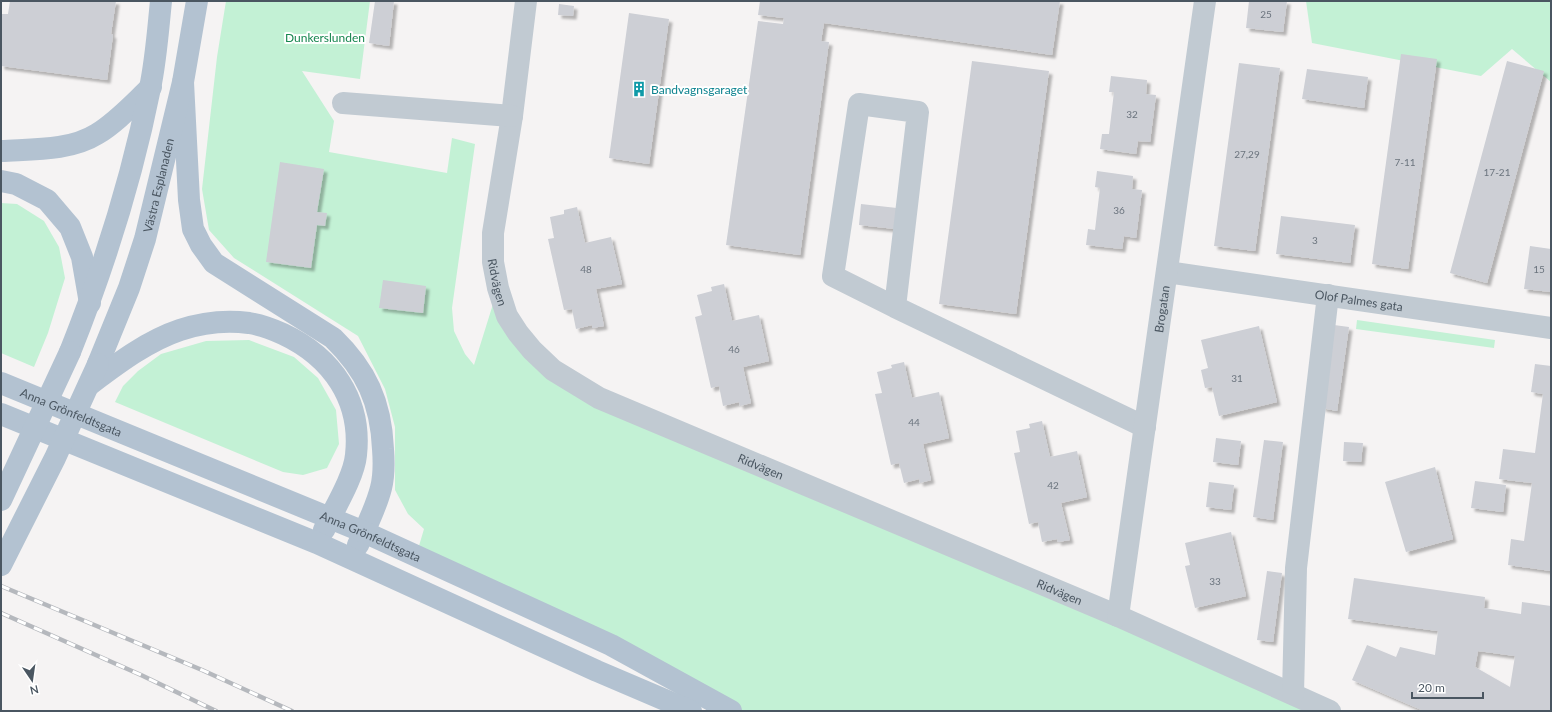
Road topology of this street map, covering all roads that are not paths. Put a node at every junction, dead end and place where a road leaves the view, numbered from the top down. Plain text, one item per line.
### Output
1 (161, 1) edge
2 (197, 1) edge
3 (526, 1) edge
4 (1205, 1) edge
5 (183, 82) junction
6 (151, 88) junction
7 (343, 103) dead end
8 (512, 116) junction
9 (1, 150) edge
10 (1, 181) edge
11 (1167, 272) junction
12 (1328, 295) junction
13 (90, 304) junction
14 (895, 308) junction
15 (1551, 328) edge
16 (103, 367) junction
17 (1, 383) edge
18 (1, 414) edge
19 (1145, 427) junction
20 (1, 500) edge
21 (330, 518) junction
22 (364, 532) junction
23 (317, 543) junction
24 (352, 559) junction
25 (1, 565) edge
26 (1118, 616) junction
27 (1293, 694) junction
28 (691, 711) edge
29 (731, 711) edge
30 (1330, 711) edge

1 - 6 main road
2 - 5 main road, Västra Esplanaden
3 - 8 street, Ridvägen
4 - 11 street, Brogatan
5 - 16 main road, Västra Esplanaden
5 - 22 main road
6 - 9 main road
6 - 13 main road
7 - 8 street
8 - 26 street, Ridvägen
10 - 13 main road
11 - 12 street, Olof Palmes gata
11 - 19 street, Brogatan
12 - 15 street, Olof Palmes gata
12 - 27 street
13 - 20 main road, bridge
14 - 14 street
14 - 19 street
16 - 21 main road
16 - 25 main road, Västra Esplanaden, bridge
17 - 21 main road, Anna Grönfeldtsgata
18 - 23 main road
19 - 26 street, Brogatan
21 - 22 main road, Anna Grönfeldtsgata
21 - 23 main road
22 - 24 main road
22 - 29 main road, Anna Grönfeldtsgata
23 - 24 main road
24 - 28 main road
26 - 27 street, Ridvägen
27 - 30 street, Ridvägen

